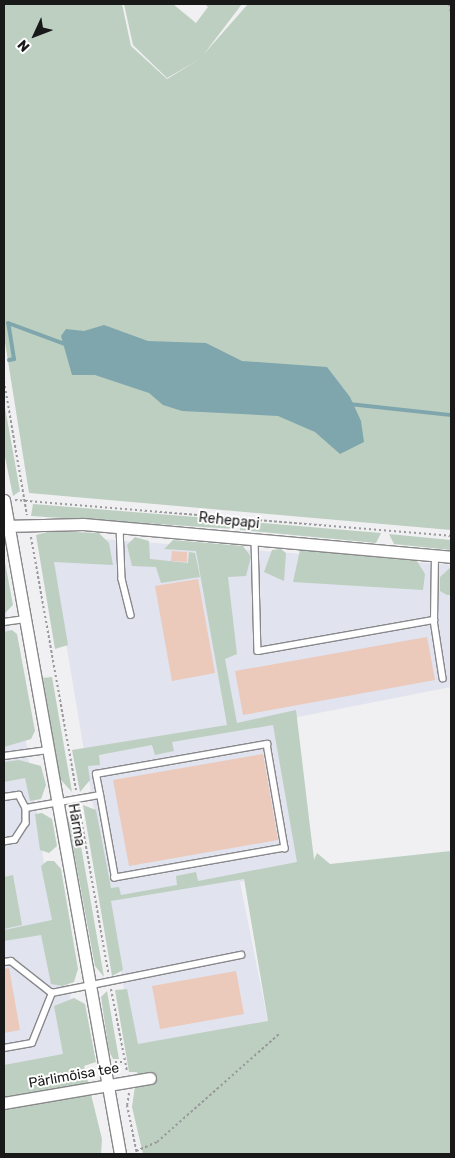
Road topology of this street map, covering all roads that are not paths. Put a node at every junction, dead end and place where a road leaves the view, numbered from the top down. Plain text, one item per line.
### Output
1 (8, 500) edge
2 (6, 526) edge
3 (120, 526) junction
4 (255, 539) junction
5 (435, 556) junction
6 (451, 557) edge
7 (131, 615) dead end
8 (25, 619) junction
9 (434, 620) junction
10 (4, 622) edge
11 (443, 678) dead end
12 (48, 750) junction
13 (4, 756) edge
14 (100, 795) junction
15 (4, 797) edge
16 (57, 802) junction
17 (26, 808) junction
18 (4, 842) edge
19 (241, 955) dead end
20 (4, 962) edge
21 (89, 986) junction
22 (52, 993) junction
23 (4, 1048) edge
24 (150, 1078) dead end
25 (106, 1086) junction
26 (4, 1104) edge
27 (120, 1154) edge

1 - 2 street, Härma
2 - 3 street, Rehepapi
2 - 8 street, Härma
3 - 4 street, Rehepapi
3 - 7 lane
4 - 5 street, Rehepapi
4 - 9 lane
5 - 6 street, Rehepapi
5 - 9 lane
8 - 10 lane
8 - 12 street, Härma
9 - 11 lane
12 - 13 lane
12 - 16 street, Härma
14 - 14 lane
14 - 16 lane
15 - 17 lane
16 - 17 lane
16 - 21 street, Härma
17 - 18 lane
19 - 21 lane
20 - 22 lane
21 - 22 lane
21 - 25 street, Härma
22 - 23 lane
24 - 25 street, Pärlimõisa tee
25 - 26 street, Pärlimõisa tee
25 - 27 street, Härma

